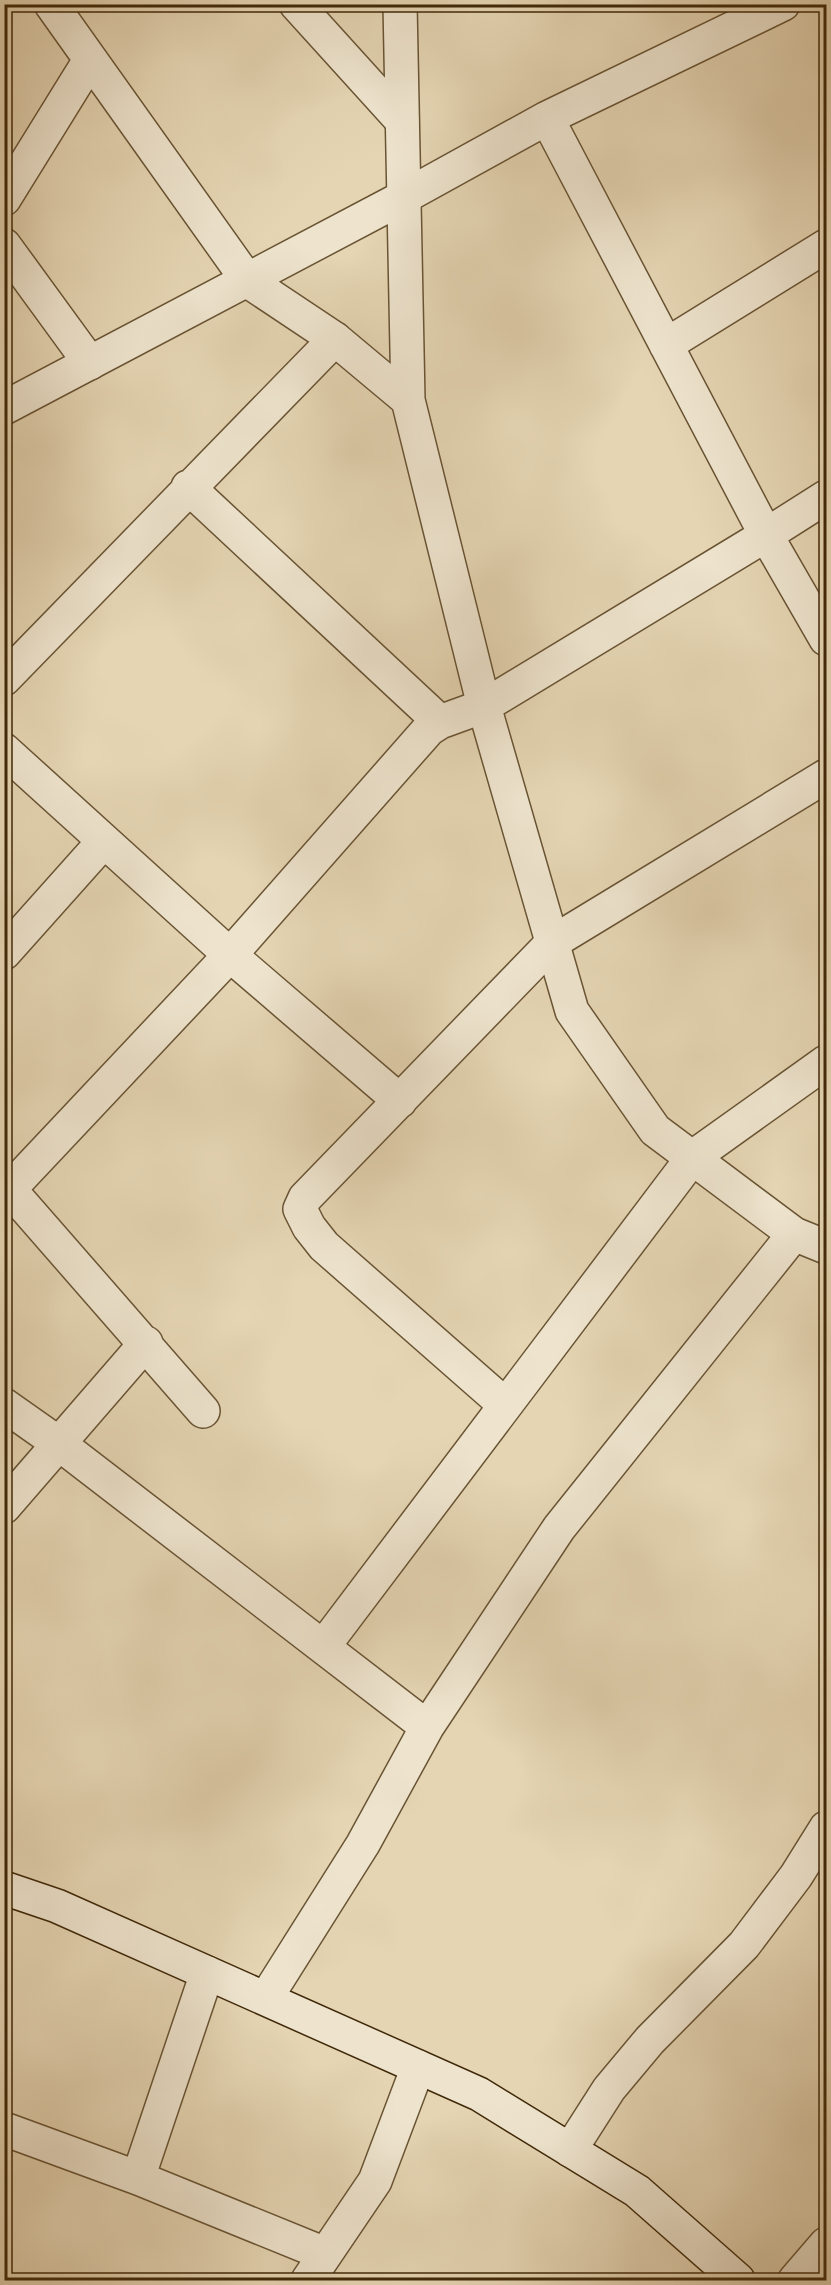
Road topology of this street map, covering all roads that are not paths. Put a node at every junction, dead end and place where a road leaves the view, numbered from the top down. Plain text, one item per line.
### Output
1 (51, 4) edge
2 (296, 4) edge
3 (400, 4) edge
4 (783, 4) edge
5 (90, 60) junction
6 (547, 118) junction
7 (402, 121) junction
8 (402, 198) junction
9 (4, 199) edge
10 (4, 245) edge
11 (826, 246) edge
12 (248, 281) junction
13 (335, 339) junction
14 (666, 345) junction
15 (90, 363) junction
16 (408, 400) junction
17 (4, 408) edge
18 (188, 487) junction
19 (826, 497) edge
20 (766, 535) junction
21 (826, 639) edge
22 (4, 679) edge
23 (484, 706) junction
24 (440, 722) junction
25 (4, 750) edge
26 (826, 776) edge
27 (104, 841) junction
28 (553, 942) junction
29 (4, 953) edge
30 (230, 956) junction
31 (826, 1062) edge
32 (400, 1101) junction
33 (693, 1157) junction
34 (7, 1189) edge
35 (794, 1234) junction
36 (826, 1247) edge
37 (146, 1343) junction
38 (504, 1404) junction
39 (4, 1405) edge
40 (203, 1411) dead end
41 (58, 1443) junction
42 (4, 1507) edge
43 (323, 1647) junction
44 (427, 1727) junction
45 (826, 1828) edge
46 (4, 1888) edge
47 (207, 1973) junction
48 (266, 1998) junction
49 (417, 2067) junction
50 (4, 2129) edge
51 (570, 2150) junction
52 (138, 2178) junction
53 (826, 2244) edge
54 (317, 2267) edge
55 (738, 2280) edge
56 (795, 2280) edge

1 - 5 street
2 - 7 street
3 - 7 street
4 - 6 street
5 - 9 street
5 - 12 street
6 - 8 street
6 - 14 street
7 - 8 street
8 - 12 street
8 - 16 street
10 - 15 street
11 - 14 street
12 - 13 street
12 - 15 street
13 - 16 street
13 - 18 street
14 - 20 street
15 - 17 street
16 - 23 street
18 - 22 street
18 - 24 street
19 - 20 street
20 - 21 street
20 - 23 street
23 - 24 street
23 - 28 street
24 - 30 street
25 - 27 street
26 - 28 street
27 - 29 street
27 - 30 street
28 - 32 street
28 - 33 street
30 - 32 street
30 - 34 street
31 - 33 street
32 - 38 street
33 - 35 street
33 - 38 street
34 - 37 street
35 - 36 street
35 - 44 street
37 - 40 street
37 - 41 street
38 - 43 street
39 - 41 street
41 - 42 street
41 - 43 street
43 - 44 street
44 - 48 street
45 - 51 street
46 - 47 street
47 - 48 street
47 - 52 street
48 - 49 street
49 - 51 street
49 - 54 street
50 - 52 street
51 - 55 street
52 - 54 street
53 - 56 street

